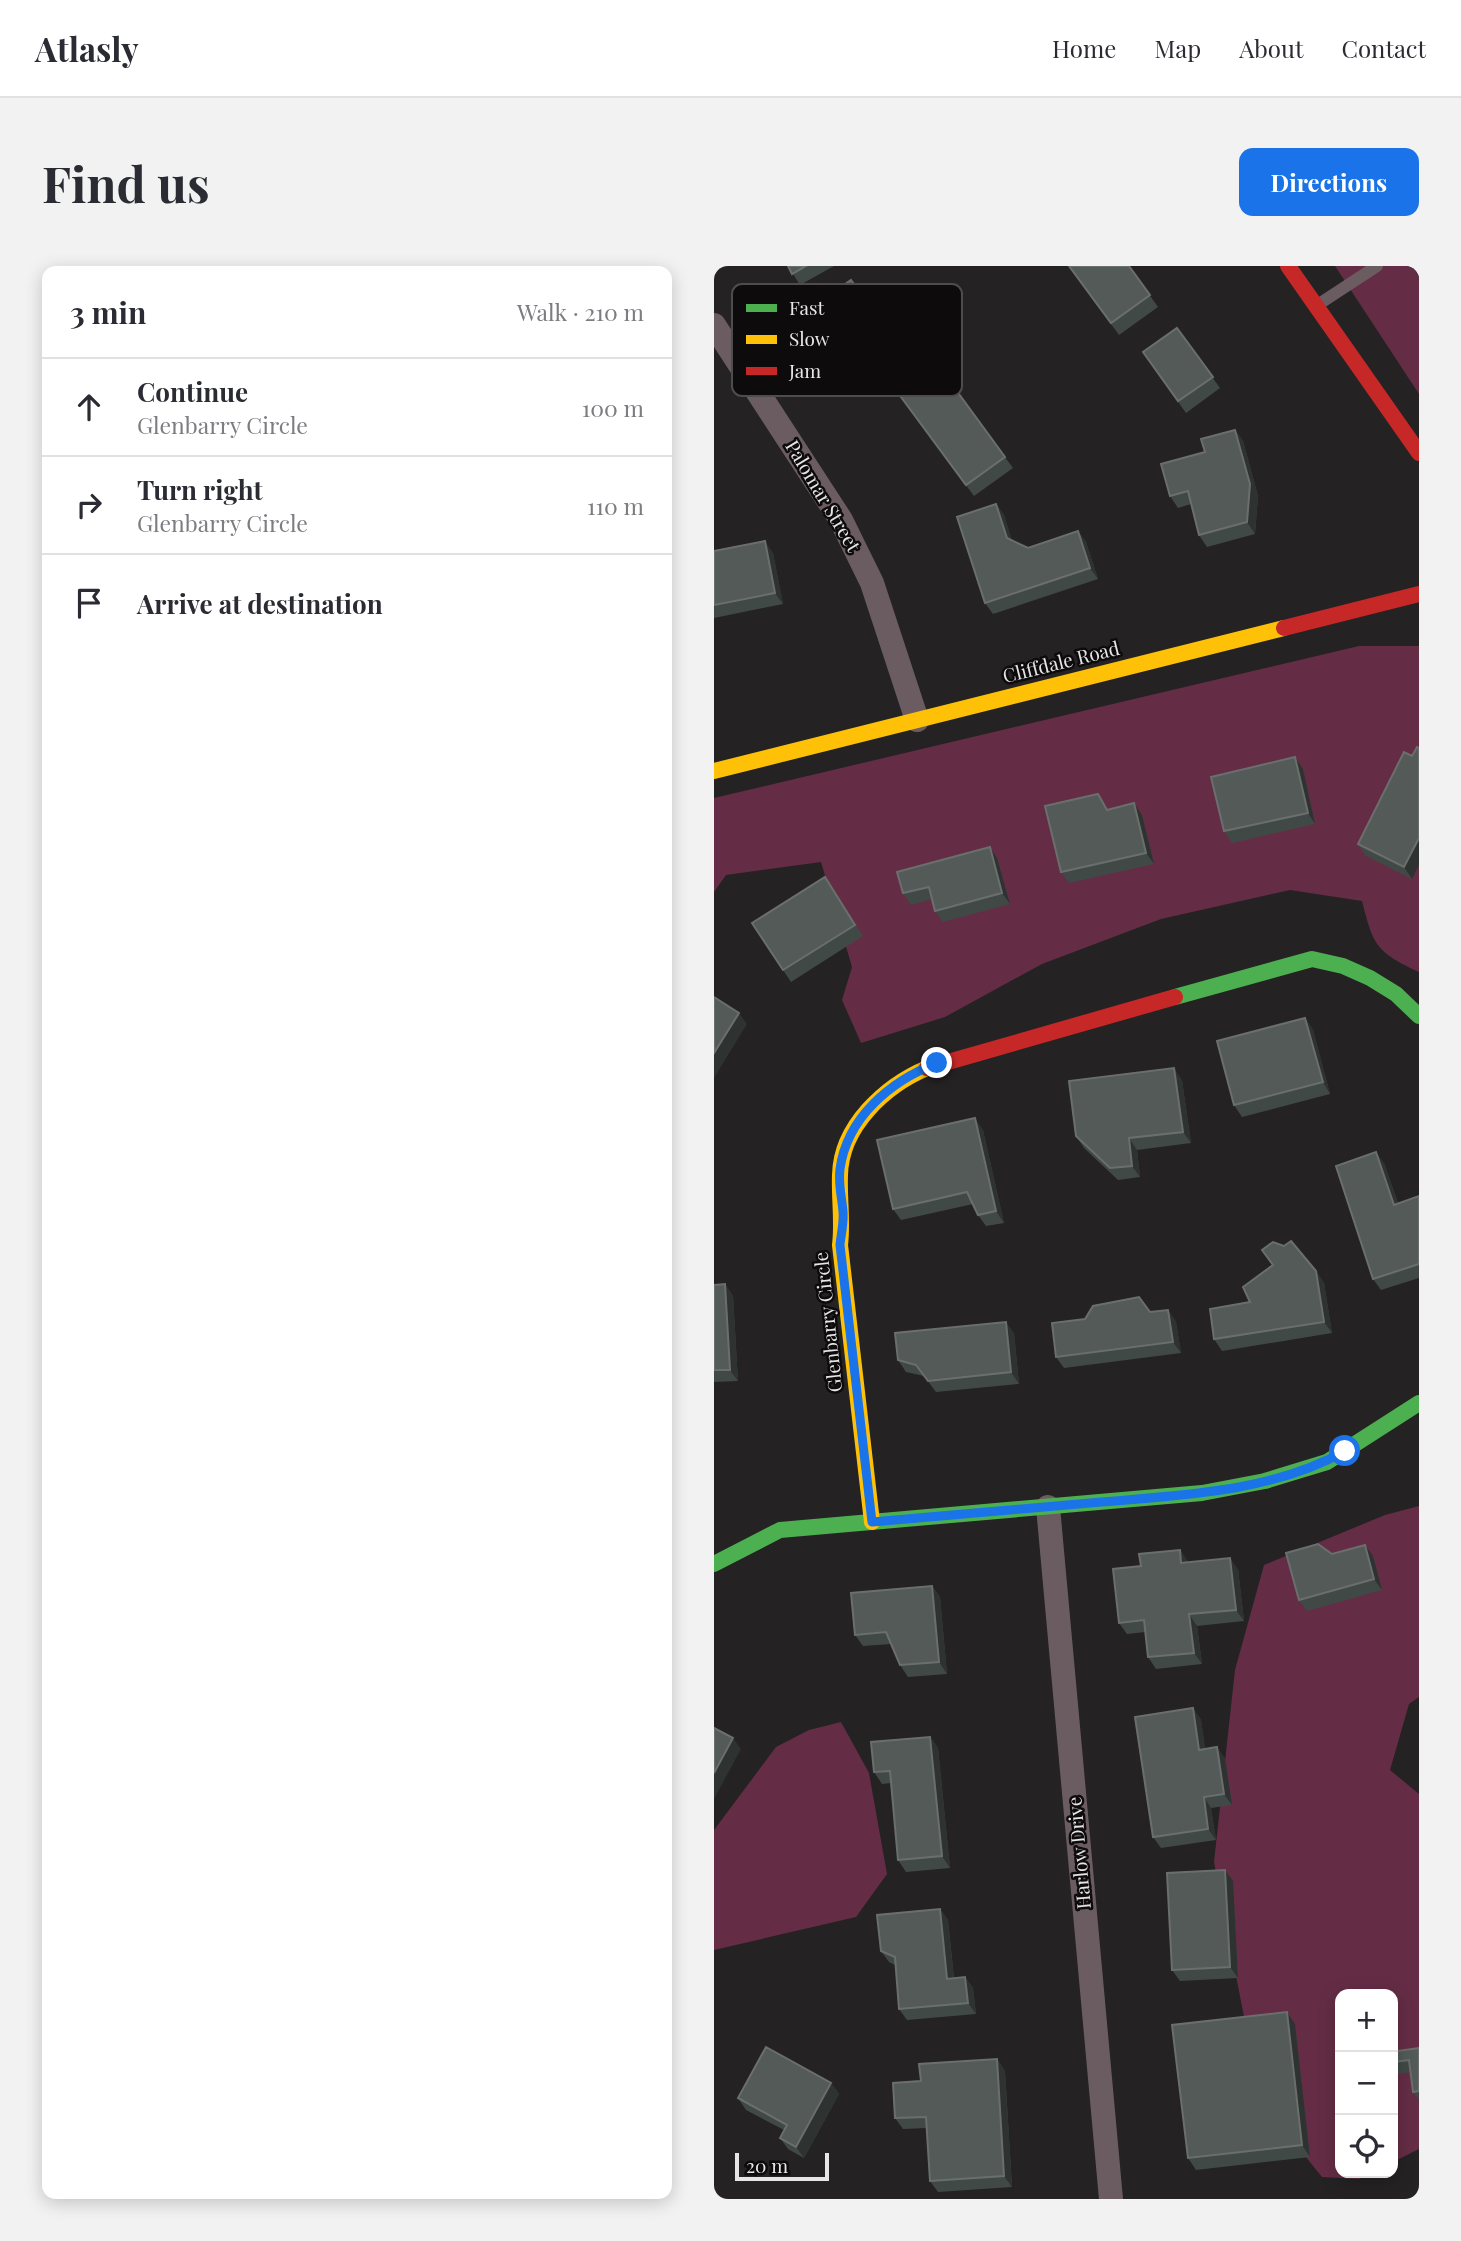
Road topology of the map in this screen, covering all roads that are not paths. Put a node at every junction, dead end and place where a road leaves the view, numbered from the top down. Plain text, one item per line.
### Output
1 (1288, 266) edge
2 (1377, 266) edge
3 (1316, 306) junction
4 (714, 325) edge
5 (732, 353) edge
6 (760, 396) edge
7 (1419, 453) edge
8 (1419, 594) edge
9 (917, 720) junction
10 (714, 771) edge
11 (1419, 1016) edge
12 (1419, 1403) edge
13 (1048, 1507) junction
14 (872, 1522) junction
15 (714, 1564) edge
16 (1111, 2199) edge

1 - 3 street
2 - 3 lane
3 - 7 street
4 - 5 street, Palomar Street
6 - 9 street, Palomar Street
8 - 9 street, Cliffdale Road
9 - 10 street, Cliffdale Road
11 - 14 street, Glenbarry Circle
12 - 13 street
13 - 14 street
13 - 16 street, Harlow Drive
14 - 15 street

